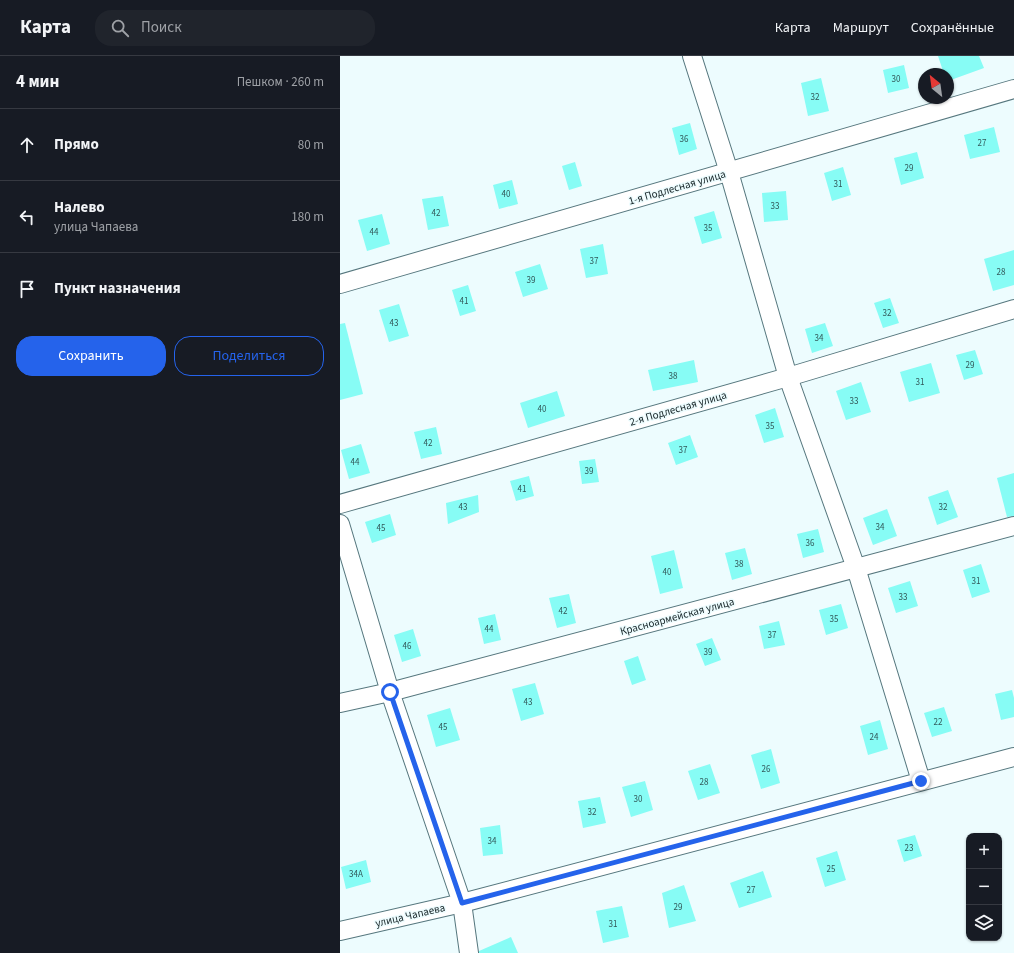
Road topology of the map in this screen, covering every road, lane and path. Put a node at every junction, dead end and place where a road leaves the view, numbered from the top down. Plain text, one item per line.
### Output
1 (692, 56) edge
2 (1014, 89) edge
3 (729, 172) junction
4 (340, 284) edge
5 (1014, 309) edge
6 (788, 377) junction
7 (340, 504) edge
8 (340, 524) edge
9 (1014, 526) edge
10 (856, 568) junction
11 (390, 692) junction
12 (340, 703) edge
13 (1014, 757) edge
14 (921, 781) junction
15 (462, 903) junction
16 (340, 931) edge
17 (469, 953) edge

1 - 3 street
2 - 3 street, 1-я Подлесная улица
3 - 4 street, 1-я Подлесная улица
3 - 6 street
5 - 6 street, 2-я Подлесная улица
6 - 7 street, 2-я Подлесная улица
6 - 10 street
8 - 11 street
9 - 10 street, Красноармейская улица
10 - 11 street, Красноармейская улица
10 - 14 street
11 - 12 street, Красноармейская улица
11 - 15 street
13 - 14 street, улица Чапаева
14 - 15 street, улица Чапаева
15 - 16 street, улица Чапаева
15 - 17 street

